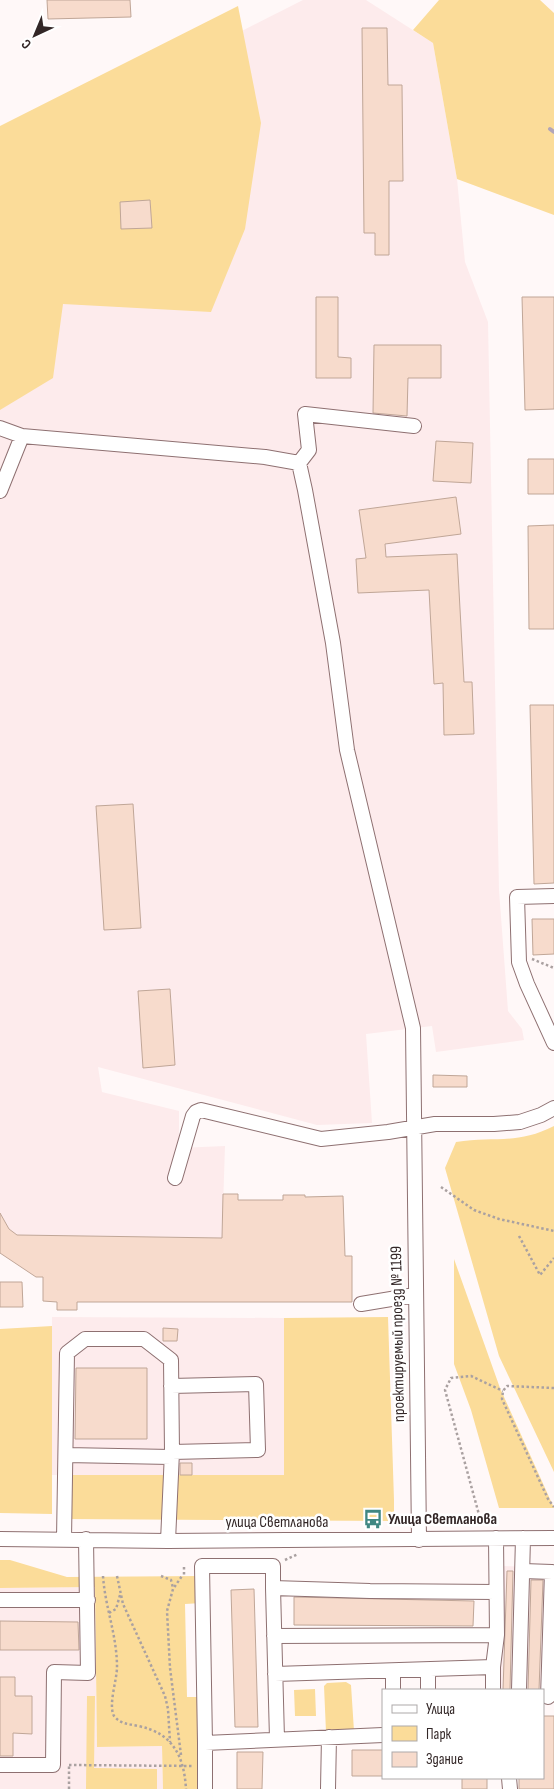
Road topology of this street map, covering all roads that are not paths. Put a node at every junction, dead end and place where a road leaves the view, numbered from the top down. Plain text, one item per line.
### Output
1 (414, 426) dead end
2 (0, 428) edge
3 (22, 436) junction
4 (299, 463) junction
5 (0, 491) edge
6 (554, 896) edge
7 (554, 1043) edge
8 (554, 1108) edge
9 (414, 1128) junction
10 (175, 1178) dead end
11 (415, 1295) junction
12 (361, 1304) dead end
13 (171, 1386) junction
14 (66, 1455) junction
15 (171, 1455) junction
16 (496, 1538) junction
17 (523, 1538) junction
18 (554, 1538) edge
19 (0, 1539) edge
20 (64, 1539) junction
21 (86, 1539) junction
22 (168, 1540) junction
23 (419, 1540) junction
24 (523, 1571) junction
25 (273, 1588) junction
26 (496, 1592) junction
27 (0, 1600) edge
28 (88, 1600) junction
29 (497, 1635) junction
30 (274, 1636) junction
31 (493, 1667) junction
32 (428, 1670) junction
33 (393, 1671) junction
34 (275, 1674) junction
35 (393, 1689) edge
36 (428, 1689) edge
37 (493, 1689) edge
38 (519, 1689) edge
39 (548, 1698) dead end
40 (382, 1736) edge
41 (329, 1737) junction
42 (277, 1739) junction
43 (205, 1743) junction
44 (0, 1765) edge
45 (205, 1789) edge
46 (328, 1789) edge

1 - 4 street
2 - 3 street
3 - 4 street
3 - 5 street
4 - 9 street, проектируемый проезд № 1199
6 - 7 street
8 - 9 street
9 - 10 street
9 - 11 street, проектируемый проезд № 1199
11 - 12 street
11 - 23 street, проектируемый проезд № 1199
13 - 14 street
13 - 15 street
13 - 15 street
14 - 15 street
14 - 20 street
15 - 22 street
16 - 17 street, улица Светланова
16 - 23 street, улица Светланова
16 - 26 street
17 - 18 street, улица Светланова
17 - 24 street
19 - 20 street, улица Светланова
20 - 21 street, улица Светланова
21 - 22 street, улица Светланова
21 - 28 street
22 - 23 street, улица Светланова
24 - 38 street
24 - 39 street
25 - 26 street
25 - 30 street
25 - 43 street
26 - 29 street
27 - 28 street
28 - 44 street
29 - 30 street
29 - 31 street
30 - 34 street
31 - 32 street
31 - 37 street
32 - 33 street
32 - 36 street
33 - 34 street
33 - 35 street
34 - 42 street
40 - 41 street
41 - 42 street
41 - 46 street
42 - 43 street
43 - 45 street

